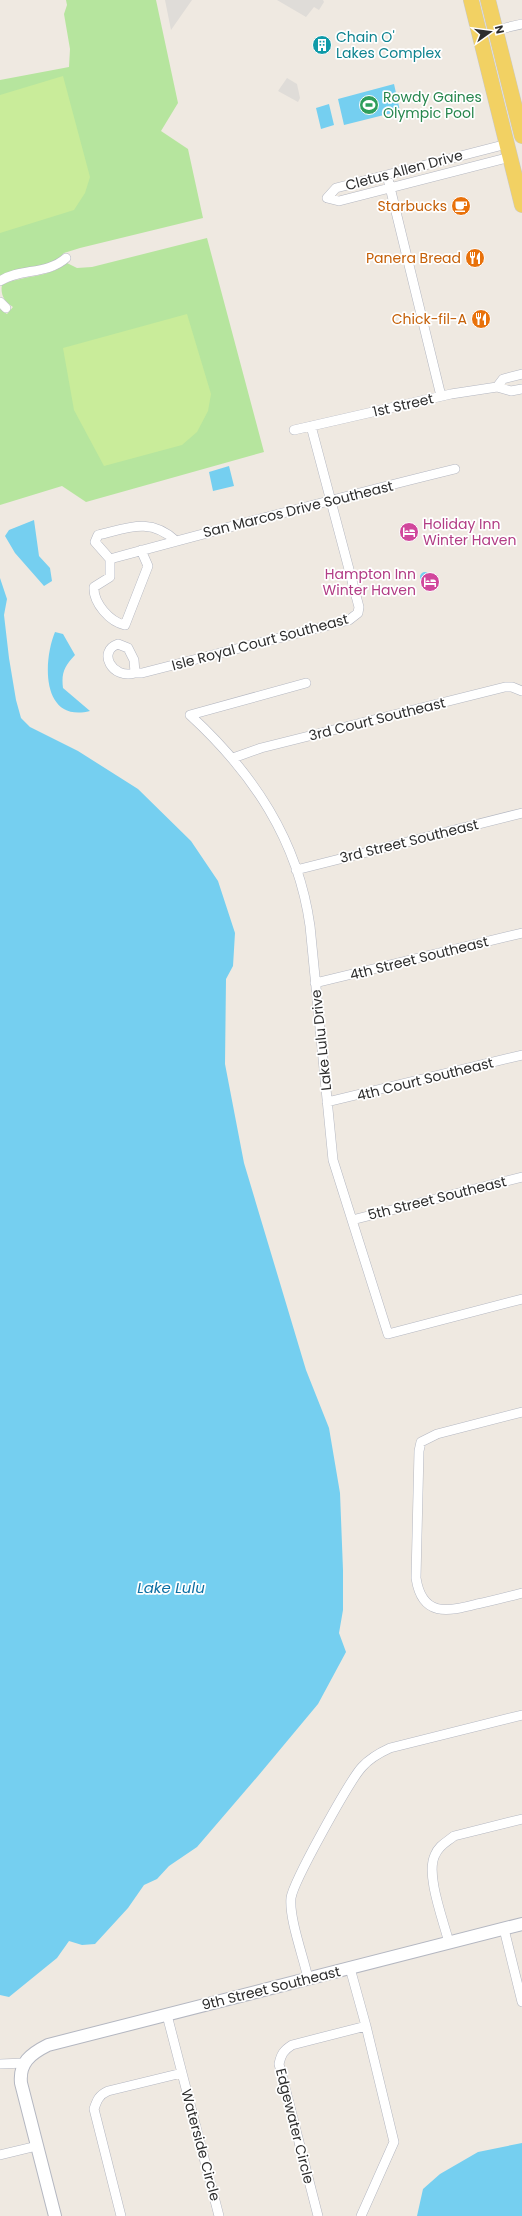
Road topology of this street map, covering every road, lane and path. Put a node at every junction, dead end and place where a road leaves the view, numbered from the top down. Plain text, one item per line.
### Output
1 (471, 0) edge
2 (488, 0) edge
3 (522, 24) edge
4 (496, 30) junction
5 (522, 136) edge
6 (508, 150) junction
7 (386, 175) junction
8 (389, 188) junction
9 (522, 205) edge
10 (66, 258) dead end
11 (0, 281) edge
12 (522, 374) edge
13 (496, 387) junction
14 (522, 389) edge
15 (441, 396) junction
16 (308, 427) junction
17 (294, 430) dead end
18 (455, 469) dead end
19 (331, 500) junction
20 (176, 541) junction
21 (141, 550) junction
22 (110, 559) junction
23 (135, 673) dead end
24 (306, 684) dead end
25 (522, 691) edge
26 (233, 758) junction
27 (522, 813) edge
28 (296, 870) junction
29 (522, 933) edge
30 (315, 983) junction
31 (522, 1055) edge
32 (327, 1102) junction
33 (522, 1177) edge
34 (352, 1220) junction
35 (522, 1299) edge
36 (522, 1412) edge
37 (522, 1593) edge
38 (522, 1715) edge
39 (522, 1819) edge
40 (522, 1924) edge
41 (504, 1929) junction
42 (449, 1943) junction
43 (350, 1968) junction
44 (308, 1978) junction
45 (522, 2002) edge
46 (167, 2015) junction
47 (366, 2026) junction
48 (25, 2063) junction
49 (0, 2064) edge
50 (182, 2073) junction
51 (37, 2146) junction
52 (0, 2155) edge
53 (55, 2216) edge
54 (121, 2216) edge
55 (219, 2216) edge
56 (318, 2216) edge
57 (361, 2216) edge

1 - 6 main road
2 - 4 main road
3 - 4 street
4 - 5 main road
6 - 7 street, Cletus Allen Drive
6 - 8 street, Cletus Allen Drive
6 - 9 main road
7 - 8 street
7 - 8 street, Cletus Allen Drive
8 - 15 street
10 - 11 street
12 - 13 street, 1st Street
13 - 14 street, 1st Street
13 - 15 street, 1st Street
15 - 16 street, 1st Street
16 - 17 street, 1st Street
16 - 19 street, Isle Royal Court Southeast
18 - 19 street, San Marcos Drive Southeast
19 - 20 street, San Marcos Drive Southeast
19 - 23 street, Isle Royal Court Southeast
20 - 21 street, San Marcos Drive Southeast
20 - 22 street
21 - 22 street, San Marcos Drive Southeast
21 - 22 street
24 - 26 street
25 - 26 street, 3rd Court Southeast
26 - 28 street, Lake Lulu Drive
27 - 28 street, 3rd Street Southeast
28 - 30 street, Lake Lulu Drive
29 - 30 street, 4th Street Southeast
30 - 32 street, Lake Lulu Drive
31 - 32 street, 4th Court Southeast
32 - 34 street, Lake Lulu Drive
33 - 34 street, 5th Street Southeast
34 - 35 street, Lake Lulu Drive
36 - 37 street
38 - 44 street
39 - 42 street
40 - 41 street, 9th Street Southeast
41 - 42 street, 9th Street Southeast
41 - 45 street
42 - 43 street, 9th Street Southeast
43 - 44 street, 9th Street Southeast
43 - 47 street
44 - 46 street, 9th Street Southeast
46 - 48 street, 9th Street Southeast
46 - 50 street, Waterside Circle
47 - 56 street, Edgewater Circle
47 - 57 street
48 - 49 street
48 - 51 street
50 - 54 street, Waterside Circle
50 - 55 street, Waterside Circle
51 - 52 street
51 - 53 street

